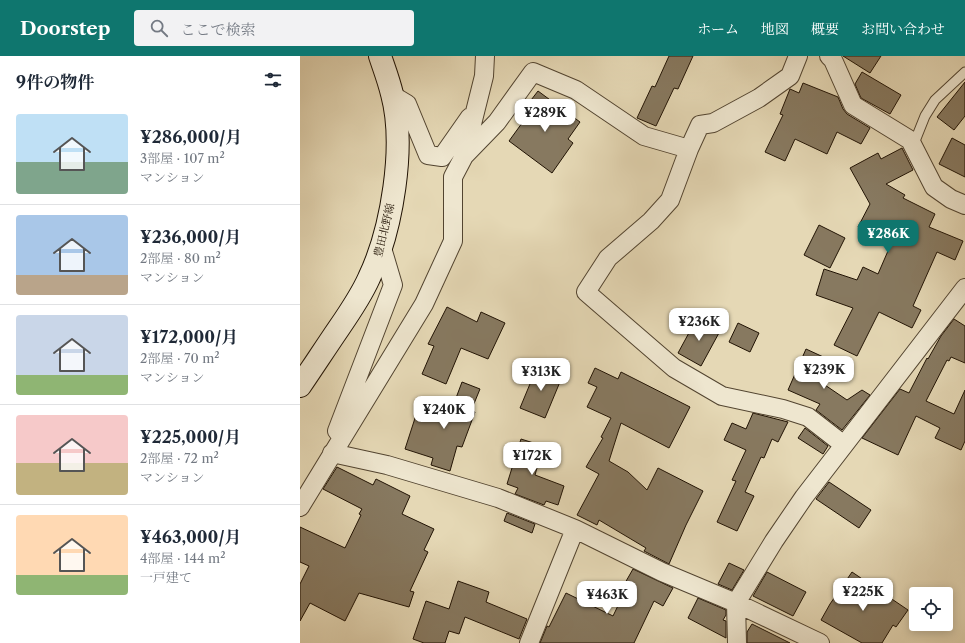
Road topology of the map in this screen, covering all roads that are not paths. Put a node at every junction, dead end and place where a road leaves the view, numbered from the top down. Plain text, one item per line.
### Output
1 (380, 56) edge
2 (486, 56) edge
3 (798, 56) edge
4 (829, 56) edge
5 (965, 72) edge
6 (392, 95) junction
7 (477, 106) junction
8 (913, 146) junction
9 (689, 149) junction
10 (464, 156) junction
11 (965, 206) edge
12 (382, 248) junction
13 (965, 288) edge
14 (300, 386) edge
15 (844, 445) junction
16 (332, 453) junction
17 (300, 507) edge
18 (575, 529) junction
19 (736, 603) junction
20 (529, 643) edge
21 (737, 643) edge
22 (820, 643) edge

1 - 6 main road, 豊田北野線
2 - 7 street
3 - 9 street
4 - 8 street
5 - 8 lane
6 - 7 street
6 - 12 main road, 豊田北野線
7 - 10 street
8 - 11 street
9 - 10 street
9 - 15 street
10 - 16 street
12 - 14 main road, 豊田北野線
12 - 16 street
13 - 15 street
15 - 19 street
16 - 17 street
16 - 18 street
18 - 19 street
18 - 20 street
19 - 21 street
19 - 22 street

